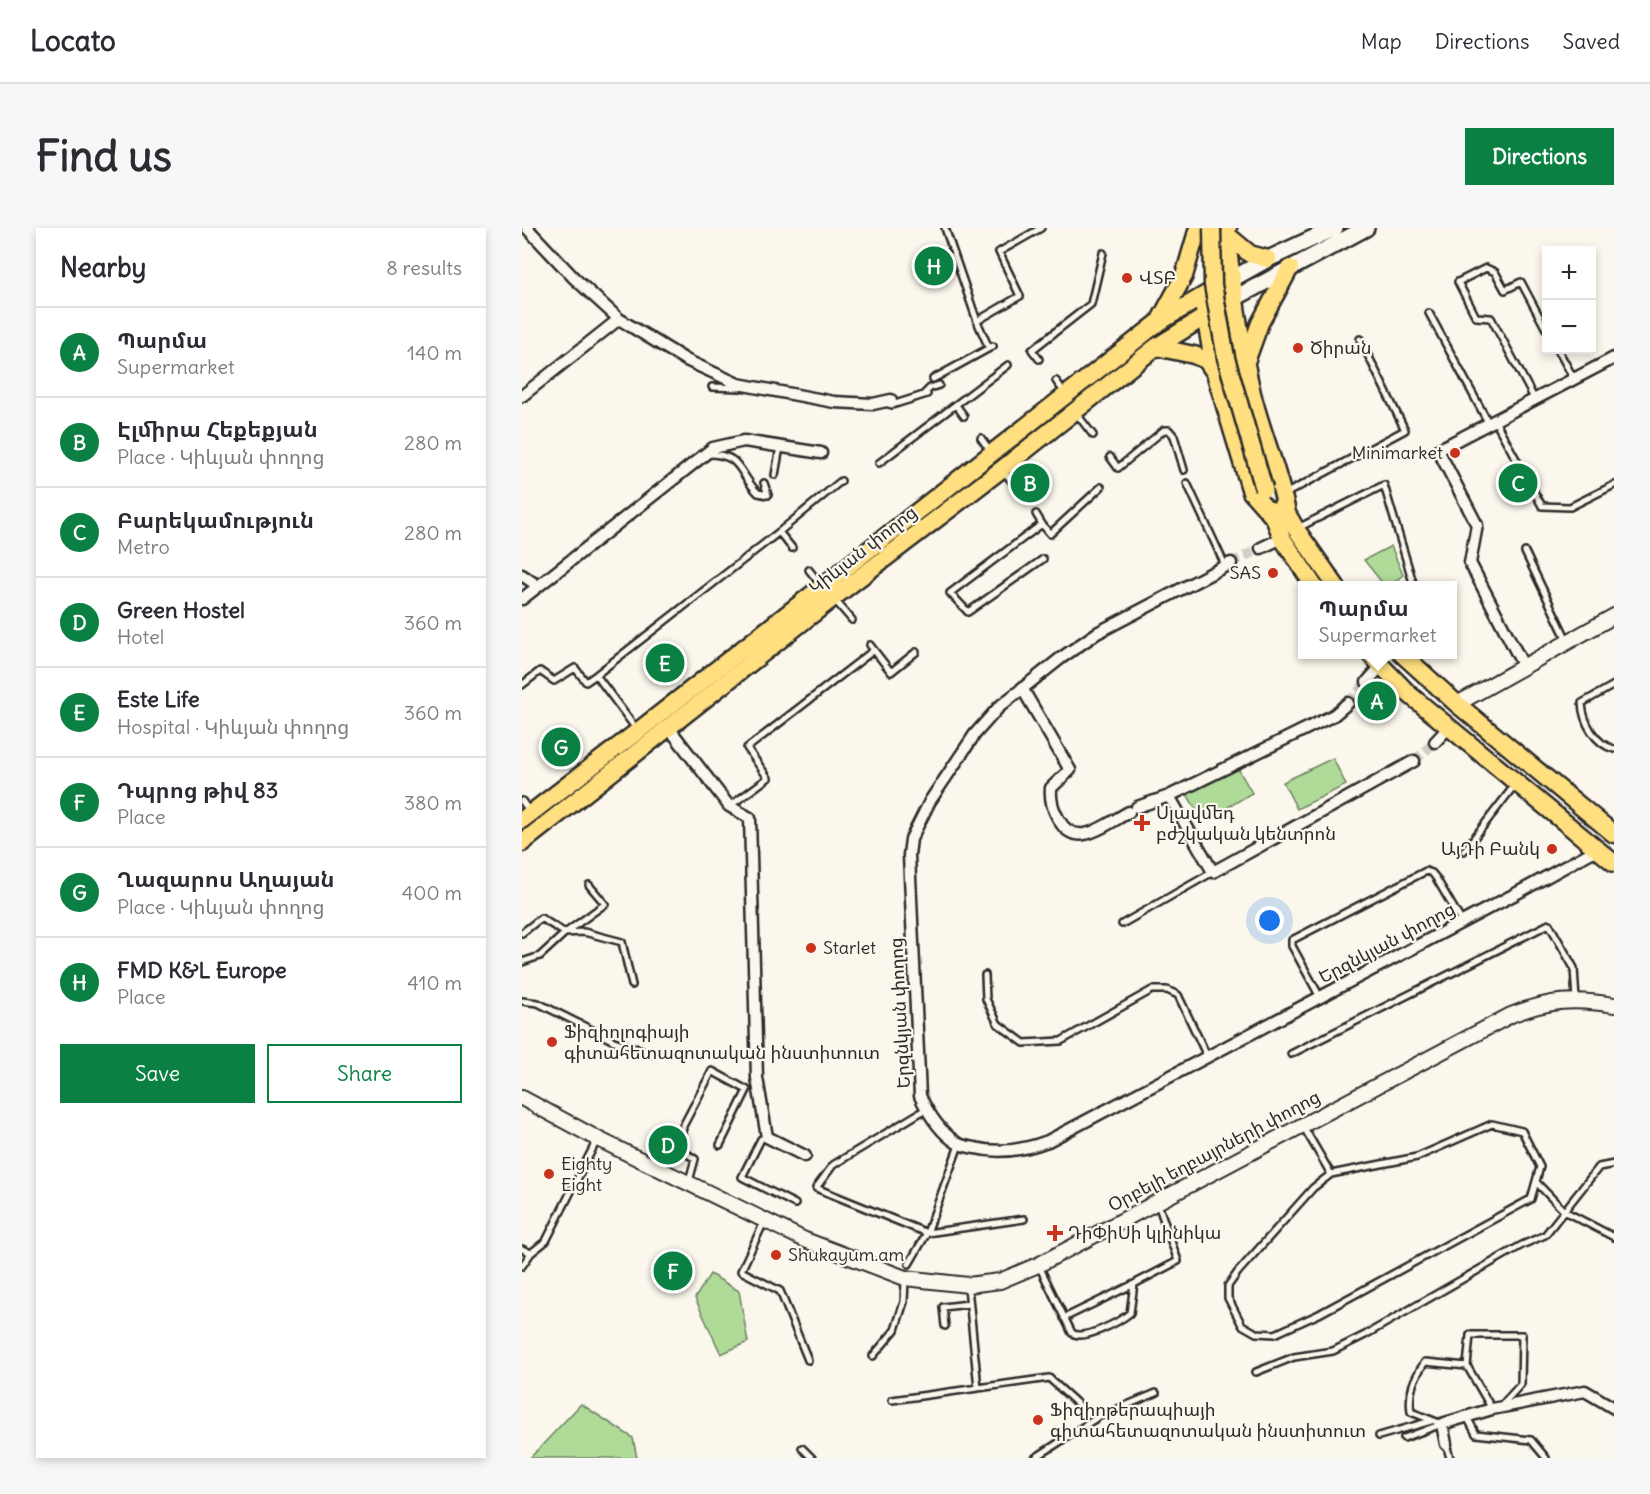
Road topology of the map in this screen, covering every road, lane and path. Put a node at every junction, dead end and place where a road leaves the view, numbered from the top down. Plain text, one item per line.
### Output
1 (527, 228) edge
2 (945, 228) edge
3 (1041, 228) edge
4 (1335, 228) edge
5 (1366, 228) edge
6 (1222, 230) edge
7 (1194, 231) edge
8 (1103, 253) dead end
9 (1268, 260) junction
10 (1290, 268) junction
11 (1232, 279) junction
12 (1202, 295) junction
13 (1220, 307) junction
14 (1429, 313) dead end
15 (619, 319) junction
16 (977, 321) junction
17 (1542, 321) edge
18 (1160, 322) junction
19 (1360, 339) dead end
20 (1156, 347) junction
21 (1560, 354) edge
22 (1614, 358) edge
23 (1039, 359) dead end
24 (1246, 362) junction
25 (1008, 365) dead end
26 (1215, 373) junction
27 (933, 379) dead end
28 (1574, 379) junction
29 (1056, 381) dead end
30 (939, 386) dead end
31 (712, 387) dead end
32 (766, 389) junction
33 (1066, 394) junction
34 (522, 396) edge
35 (1535, 399) junction
36 (885, 401) joint
37 (956, 405) junction
38 (1075, 412) junction
39 (964, 416) dead end
40 (1492, 422) junction
41 (1093, 435) dead end
42 (981, 438) dead end
43 (780, 447) junction
44 (821, 453) dead end
45 (992, 453) junction
46 (706, 454) junction
47 (1110, 457) dead end
48 (879, 463) dead end
49 (1002, 469) junction
50 (1184, 470) dead end
51 (775, 475) dead end
52 (841, 481) dead end
53 (764, 483) dead end
54 (1187, 483) dead end
55 (1614, 485) edge
56 (1101, 487) dead end
57 (1272, 490) junction
58 (1019, 491) dead end
59 (934, 510) junction
60 (1036, 514) dead end
61 (1281, 516) junction
62 (1042, 524) junction
63 (779, 532) junction
64 (1289, 533) junction
65 (792, 548) dead end
66 (1261, 548) tunnel mouth
67 (1525, 552) dead end
68 (1043, 559) dead end
69 (1229, 565) joint
70 (809, 570) dead end
71 (522, 575) edge
72 (1312, 581) edge
73 (1332, 581) edge
74 (1413, 581) edge
75 (538, 586) junction
76 (828, 592) junction
77 (522, 599) edge
78 (1614, 616) edge
79 (852, 620) dead end
80 (1568, 642) junction
81 (916, 652) dead end
82 (1407, 659) edge
83 (1375, 660) edge
84 (1524, 667) junction
85 (596, 675) junction
86 (1367, 682) tunnel mouth
87 (522, 685) edge
88 (1614, 685) edge
89 (1022, 688) junction
90 (1348, 703) tunnel mouth
91 (1457, 705) junction
92 (1449, 727) junction
93 (669, 728) junction
94 (638, 731) junction
95 (1435, 742) tunnel mouth
96 (1614, 749) edge
97 (1414, 761) tunnel mouth
98 (1517, 783) junction
99 (566, 787) junction
100 (1169, 796) junction
101 (575, 802) junction
102 (729, 807) junction
103 (525, 811) edge
104 (1614, 835) edge
105 (522, 843) edge
106 (1597, 849) junction
107 (1464, 851) dead end
108 (1614, 863) edge
109 (1213, 872) junction
110 (589, 885) dead end
111 (1462, 922) junction
112 (1122, 924) dead end
113 (522, 933) edge
114 (565, 933) junction
115 (522, 962) edge
116 (985, 975) dead end
117 (632, 986) dead end
118 (1614, 996) edge
119 (1320, 997) junction
120 (1576, 1000) junction
121 (522, 1001) edge
122 (1592, 1001) junction
123 (1614, 1005) edge
124 (653, 1054) dead end
125 (1291, 1054) dead end
126 (1207, 1056) junction
127 (522, 1098) edge
128 (926, 1109) junction
129 (1303, 1125) junction
130 (767, 1137) junction
131 (598, 1139) junction
132 (720, 1145) dead end
133 (959, 1145) junction
134 (805, 1156) dead end
135 (1614, 1164) edge
136 (1331, 1174) junction
137 (689, 1183) junction
138 (1537, 1183) junction
139 (1157, 1202) junction
140 (795, 1204) dead end
141 (1564, 1211) junction
142 (1024, 1219) dead end
143 (765, 1220) junction
144 (927, 1233) junction
145 (1614, 1237) edge
146 (522, 1249) edge
147 (531, 1252) junction
148 (909, 1264) dead end
149 (1038, 1265) junction
150 (522, 1266) edge
151 (905, 1278) junction
152 (1134, 1284) junction
153 (968, 1285) junction
154 (969, 1304) junction
155 (1064, 1318) junction
156 (945, 1326) dead end
157 (873, 1356) dead end
158 (808, 1360) dead end
159 (1467, 1366) junction
160 (1256, 1372) dead end
161 (978, 1388) junction
162 (1156, 1393) dead end
163 (892, 1400) dead end
164 (1496, 1408) junction
165 (1614, 1408) edge
166 (1466, 1416) junction
167 (1098, 1417) junction
168 (1437, 1422) junction
169 (1379, 1437) dead end
170 (1404, 1438) dead end
171 (1446, 1444) joint
172 (802, 1448) dead end
173 (812, 1458) edge
174 (1035, 1458) edge
175 (1450, 1458) edge
176 (1546, 1458) edge

1 - 15 street
2 - 16 lane
3 - 16 lane
4 - 9 main road
5 - 10 main road
6 - 7 main road
6 - 9 main road
6 - 11 main road
6 - 13 main road, bridge
7 - 18 main road
8 - 23 lane
9 - 11 main road
10 - 13 main road
10 - 24 main road
11 - 12 main road, Կիևյան փողոց
11 - 13 main road
12 - 13 main road
12 - 18 main road, Կիևյան փողոց
13 - 20 main road, Կիևյան փողոց
13 - 24 main road
13 - 26 main road
13 - 57 main road, bridge
14 - 40 lane
15 - 32 street
15 - 34 street
16 - 27 lane
17 - 35 lane
18 - 33 main road, Կիևյան փողոց
19 - 57 lane
20 - 26 main road
20 - 38 main road, Կիևյան փողոց
21 - 28 lane
22 - 28 street
24 - 26 main road
24 - 57 main road
25 - 37 lane
26 - 61 main road
28 - 35 street
29 - 33 lane
30 - 36 lane
31 - 32 lane
32 - 36 street
33 - 45 main road, Կիևյան փողոց
35 - 40 street
37 - 39 lane
37 - 48 lane
38 - 41 lane
38 - 49 main road, Կիևյան փողոց
40 - 55 lane
40 - 84 street
42 - 45 lane
43 - 44 street
43 - 46 street
43 - 51 lane
45 - 59 main road, Կիևյան փողոց
46 - 53 lane
46 - 75 street
47 - 50 lane
49 - 58 lane
49 - 59 main road, Կիևյան փողոց
52 - 63 lane
54 - 69 lane
56 - 62 lane
57 - 61 main road
59 - 76 main road, Կիևյան փողոց
60 - 62 lane
61 - 64 main road
62 - 68 lane
63 - 65 lane
63 - 85 lane
64 - 66 street
64 - 72 main road
64 - 73 main road
64 - 74 lane
67 - 80 lane
69 - 89 street, Երզնկյան փողոց
70 - 76 lane
71 - 75 street
75 - 77 street
76 - 79 lane
76 - 93 main road, Կիևյան փողոց
76 - 94 main road, Կիևյան փողոց
78 - 80 street
80 - 84 street
81 - 102 lane
82 - 91 main road
83 - 86 street
83 - 92 main road
84 - 91 street
85 - 87 lane
85 - 94 lane
88 - 96 lane
89 - 100 street
89 - 128 street, Երզնկյան փողոց
90 - 100 street
91 - 104 main road
92 - 95 street
92 - 98 main road
93 - 101 main road, Կիևյան փողոց
93 - 102 street
94 - 99 main road, Կիևյան փողոց
97 - 109 street
98 - 106 main road
98 - 107 lane
99 - 101 main road
99 - 103 main road, Կիևյան փողոց
100 - 109 street
101 - 105 main road, Կիևյան փողոց
102 - 130 street
104 - 106 street
106 - 108 main road
106 - 111 street, Երզնկյան փողոց
109 - 112 lane
110 - 114 lane
111 - 119 street, Երզնկյան փողոց
111 - 119 lane
113 - 114 lane
114 - 115 lane
114 - 117 lane
116 - 126 lane
118 - 122 street, Օրբելի եղբայրների փողոց
119 - 126 street, Երզնկյան փողոց
120 - 122 street, Օրբելի եղբայրների փողոց
120 - 125 lane
120 - 129 street, Օրբելի եղբայրների փողոց
121 - 124 lane
122 - 123 street, Օրբելի եղբայրների փողոց
126 - 133 street, Երզնկյան փողոց
127 - 131 street, Օրբելի եղբայրների փողոց
128 - 133 street, Երզնկյան փողոց
128 - 144 lane
129 - 136 lane
129 - 139 street, Օրբելի եղբայրների փողոց
130 - 134 street
130 - 140 lane
131 - 137 street, Օրբելի եղբայրների փողոց
131 - 147 lane
132 - 137 lane
133 - 144 lane
135 - 141 lane
136 - 138 lane
136 - 138 lane
137 - 143 street, Օրբելի եղբայրների փողոց
138 - 141 lane
139 - 149 street, Օրբելի եղբայրների փողոց
139 - 152 lane
141 - 145 lane
141 - 160 lane
142 - 144 lane
143 - 151 street, Օրբելի եղբայրների փողոց
143 - 158 lane
144 - 148 lane
146 - 147 lane
147 - 150 lane
149 - 153 street, Օրբելի եղբայրների փողոց
149 - 155 lane
151 - 153 street, Օրբելի եղբայրների փողոց
151 - 157 lane
152 - 155 lane
152 - 155 lane
153 - 154 lane
154 - 156 lane
154 - 161 lane
159 - 164 lane
159 - 164 lane
159 - 168 lane
161 - 163 lane
161 - 167 lane
162 - 167 lane
164 - 165 street
164 - 166 street
166 - 168 street
166 - 176 lane
167 - 174 lane
168 - 169 lane
168 - 170 lane
168 - 171 street
171 - 175 lane
172 - 173 lane

